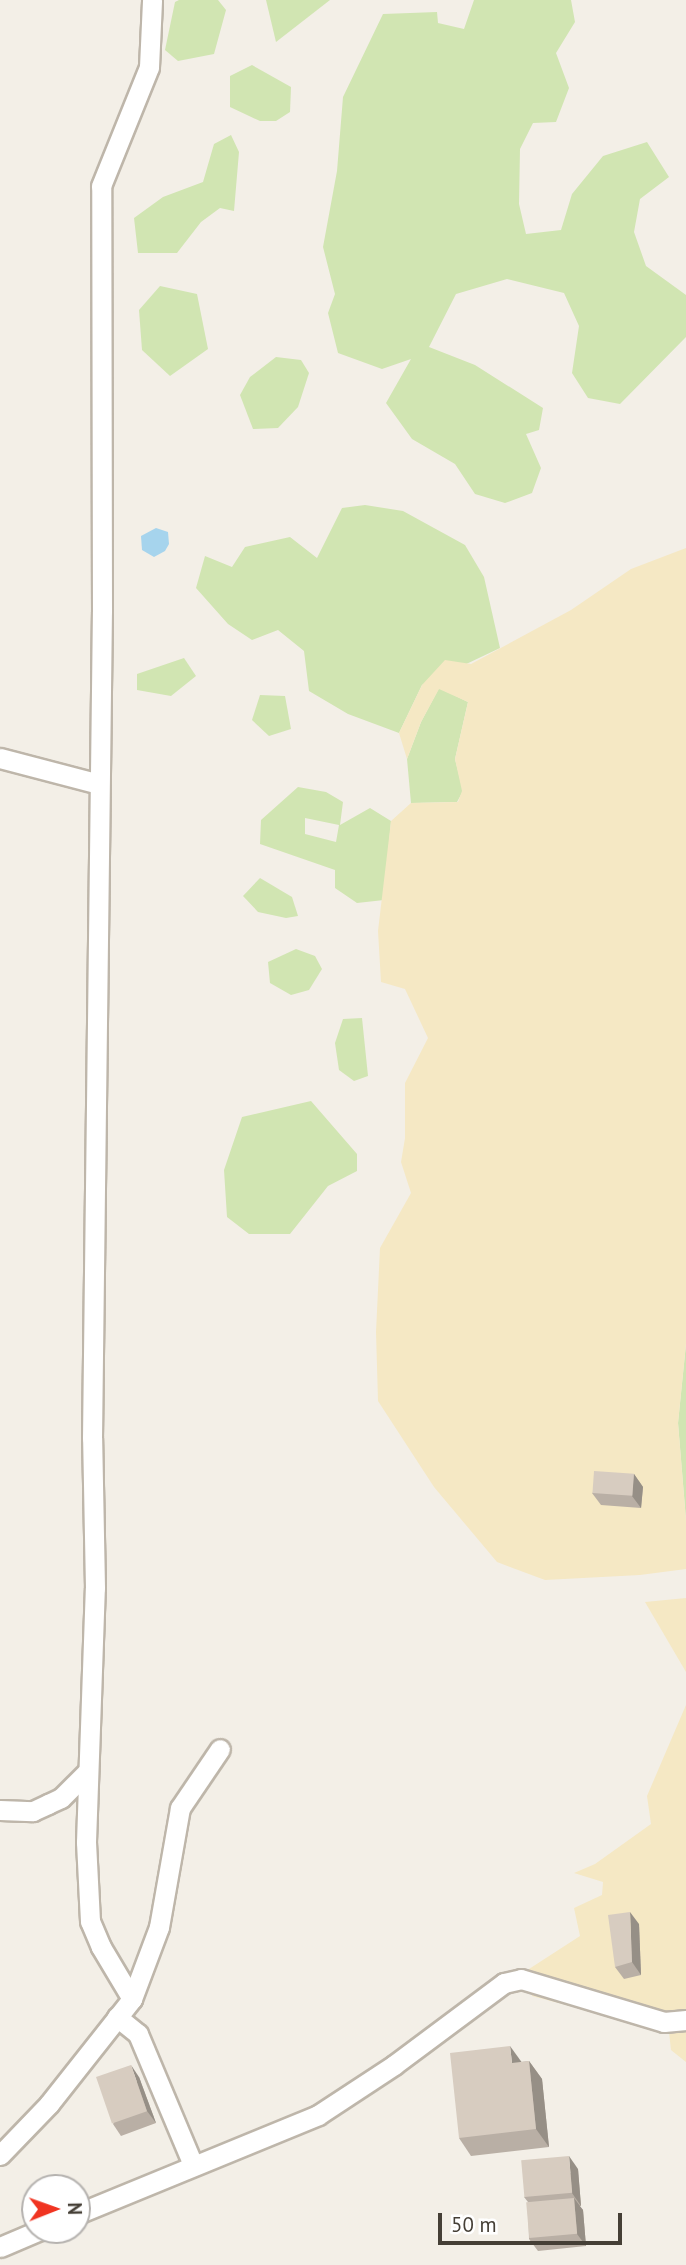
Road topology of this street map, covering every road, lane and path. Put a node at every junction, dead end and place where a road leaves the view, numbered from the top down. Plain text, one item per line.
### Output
1 (152, 0) edge
2 (0, 758) edge
3 (99, 784) junction
4 (220, 1749) dead end
5 (88, 1771) junction
6 (48, 1804) junction
7 (0, 1810) edge
8 (86, 1830) junction
9 (132, 1998) junction
10 (117, 2017) junction
11 (686, 2020) edge
12 (0, 2155) edge
13 (193, 2165) junction
14 (91, 2208) edge
15 (21, 2238) edge
16 (0, 2247) edge

1 - 3 street
2 - 3 street
3 - 5 street
4 - 9 street
5 - 6 street
5 - 8 street
6 - 7 street
6 - 8 street
8 - 9 street
9 - 10 street
10 - 12 street
10 - 13 street
11 - 13 street
13 - 14 street
15 - 16 street

